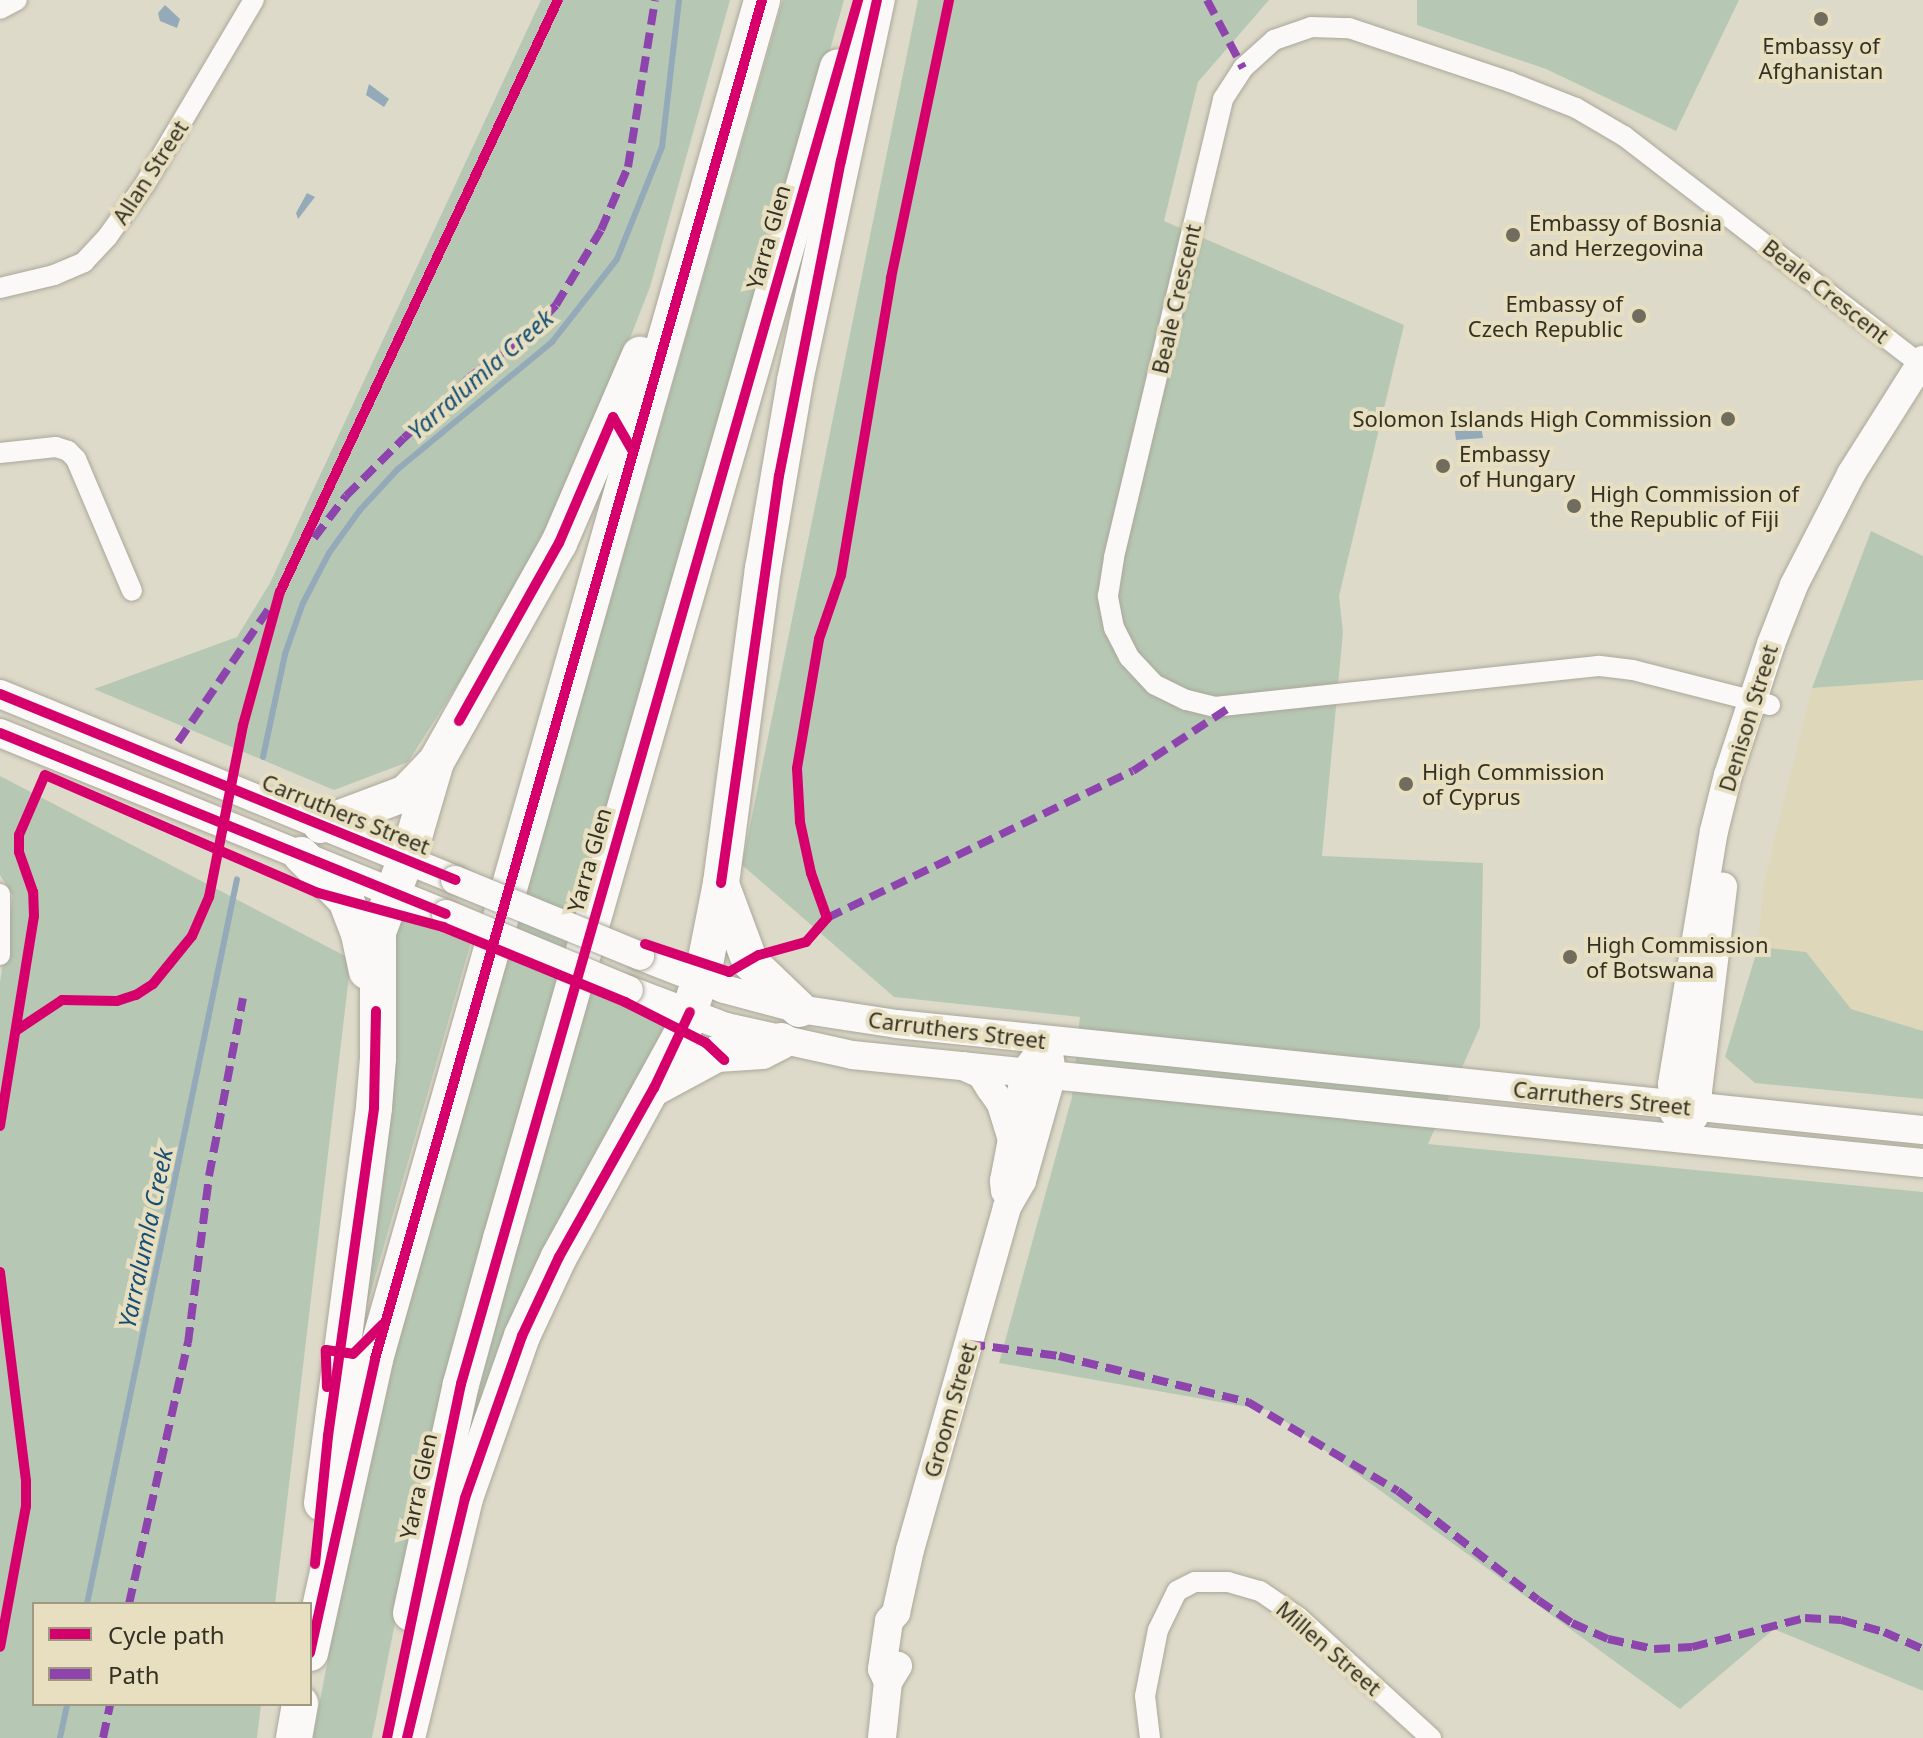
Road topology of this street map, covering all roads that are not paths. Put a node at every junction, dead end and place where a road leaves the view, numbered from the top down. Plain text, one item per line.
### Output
1 (17, 0) edge
2 (254, 0) edge
3 (762, 0) edge
4 (858, 0) edge
5 (877, 0) edge
6 (0, 9) edge
7 (704, 202) junction
8 (0, 288) edge
9 (1922, 363) edge
10 (1923, 394) edge
11 (0, 453) edge
12 (132, 591) dead end
13 (0, 694) edge
14 (1761, 702) junction
15 (0, 733) edge
16 (436, 762) junction
17 (321, 825) junction
18 (301, 855) junction
19 (398, 874) junction
20 (721, 883) junction
21 (0, 894) edge
22 (0, 955) edge
23 (695, 996) junction
24 (799, 1009) junction
25 (376, 1011) junction
26 (782, 1041) junction
27 (1047, 1041) junction
28 (963, 1066) junction
29 (1039, 1073) junction
30 (1686, 1080) junction
31 (654, 1088) junction
32 (1608, 1099) junction
33 (1683, 1107) junction
34 (1760, 1114) junction
35 (1923, 1130) edge
36 (1639, 1134) junction
37 (1012, 1141) junction
38 (1720, 1143) junction
39 (1923, 1163) edge
40 (1007, 1207) junction
41 (311, 1602) edge
42 (312, 1644) edge
43 (387, 1738) edge
44 (407, 1738) edge
45 (882, 1738) edge
46 (1150, 1738) edge
47 (1431, 1738) edge

1 - 6 street
2 - 8 street, Allan Street
3 - 7 highway
4 - 43 highway, Yarra Glen
5 - 20 highway
7 - 16 highway
7 - 42 highway
9 - 14 main road, Denison Street
9 - 14 street, Beale Crescent
10 - 14 main road, Denison Street
11 - 12 street
13 - 17 main road, Carruthers Street
14 - 30 main road, Denison Street
15 - 18 main road, Carruthers Street
16 - 17 highway
16 - 19 highway
17 - 19 main road, Carruthers Street
18 - 19 main road, Carruthers Street
18 - 25 highway
19 - 23 main road, Carruthers Street, bridge
19 - 23 main road, Carruthers Street, bridge
19 - 25 highway
20 - 23 highway
20 - 24 highway
21 - 22 street
23 - 24 main road, Carruthers Street
23 - 26 main road, Carruthers Street
23 - 31 highway
24 - 27 main road, Carruthers Street
25 - 41 highway
26 - 28 main road, Carruthers Street
26 - 31 highway
27 - 29 main road, Groom Street
27 - 32 main road, Carruthers Street
28 - 29 main road, Carruthers Street
28 - 37 main road
29 - 36 main road, Carruthers Street
29 - 37 main road, Groom Street
29 - 40 main road, Groom Street
30 - 32 main road
30 - 33 main road, Denison Street
30 - 34 main road
31 - 44 highway
32 - 33 main road, Carruthers Street
33 - 34 main road, Carruthers Street
33 - 36 main road, Denison Street
33 - 38 main road
34 - 35 main road, Carruthers Street
36 - 38 main road, Carruthers Street
37 - 40 main road, Groom Street
38 - 39 main road, Carruthers Street
40 - 45 main road, Groom Street
46 - 47 street, Millen Street

